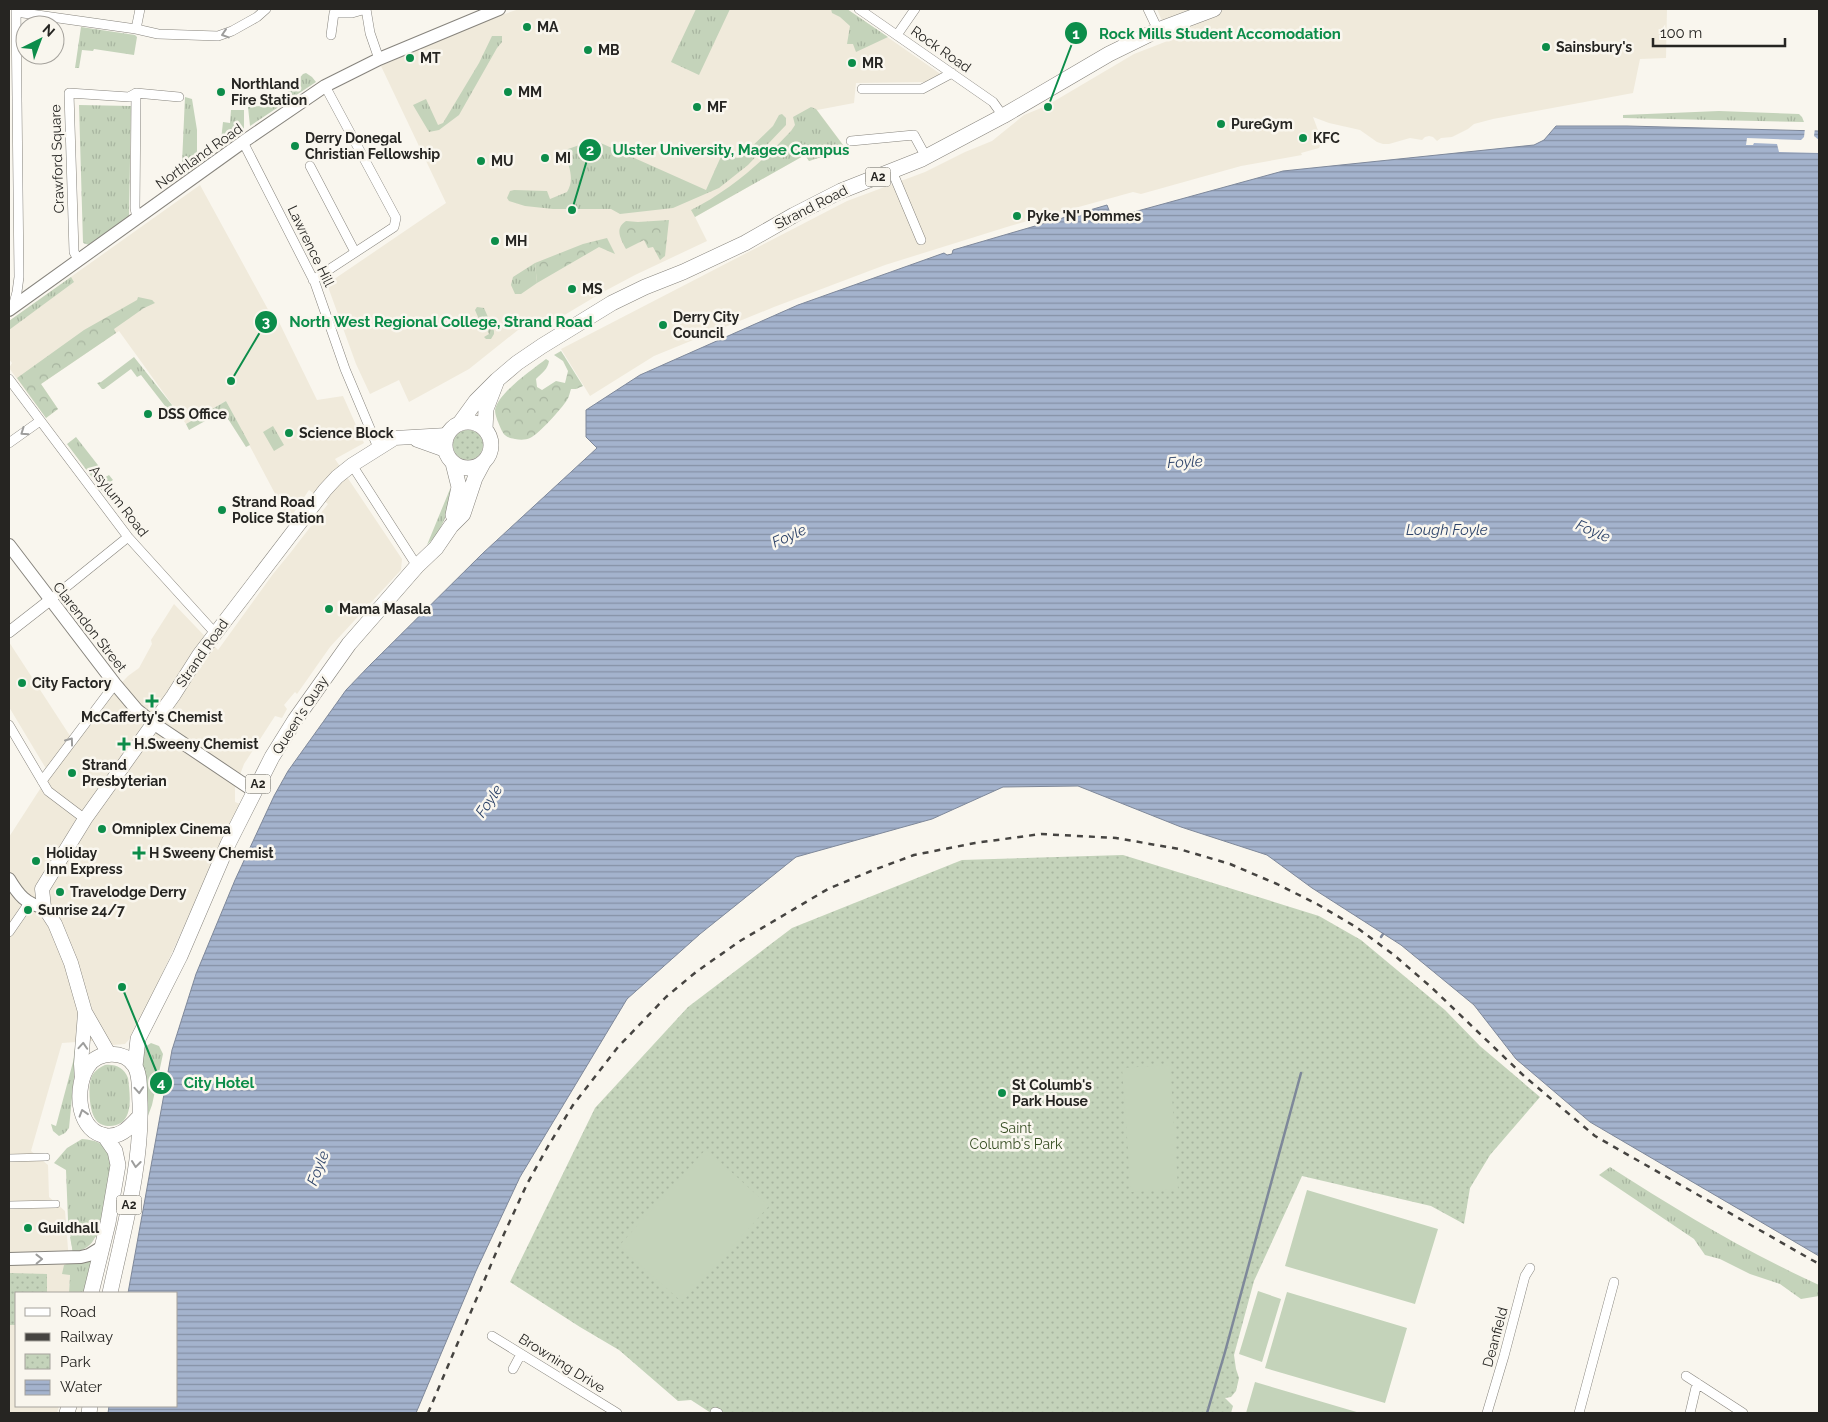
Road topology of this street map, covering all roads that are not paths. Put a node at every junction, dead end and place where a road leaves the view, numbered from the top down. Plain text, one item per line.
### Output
1 (140, 9) edge
2 (266, 9) edge
3 (366, 9) edge
4 (500, 9) edge
5 (858, 9) edge
6 (915, 9) edge
7 (1148, 9) edge
8 (1214, 9) edge
9 (16, 10) edge
10 (136, 29) junction
11 (1158, 30) junction
12 (332, 35) dead end
13 (897, 35) junction
14 (379, 60) junction
15 (952, 74) junction
16 (324, 86) junction
17 (862, 89) dead end
18 (12, 92) edge
19 (136, 93) junction
20 (179, 97) dead end
21 (1003, 116) junction
22 (12, 133) edge
23 (851, 141) dead end
24 (243, 142) junction
25 (926, 157) junction
26 (310, 166) dead end
27 (892, 171) junction
28 (140, 216) junction
29 (920, 240) dead end
30 (355, 252) junction
31 (79, 261) junction
32 (314, 280) junction
33 (11, 309) edge
34 (9, 379) edge
35 (497, 380) junction
36 (40, 421) junction
37 (460, 423) junction
38 (485, 429) junction
39 (9, 443) edge
40 (379, 450) junction
41 (448, 450) junction
42 (483, 464) junction
43 (352, 465) junction
44 (451, 526) junction
45 (128, 538) junction
46 (9, 545) edge
47 (417, 566) junction
48 (50, 600) junction
49 (9, 632) edge
50 (216, 633) junction
51 (115, 684) junction
52 (153, 723) junction
53 (9, 726) edge
54 (42, 781) junction
55 (254, 791) junction
56 (85, 819) junction
57 (9, 880) edge
58 (42, 889) junction
59 (16, 891) junction
60 (29, 903) junction
61 (44, 907) junction
62 (9, 932) edge
63 (85, 1012) junction
64 (138, 1039) junction
65 (112, 1054) junction
66 (135, 1066) junction
67 (82, 1080) junction
68 (140, 1116) junction
69 (104, 1135) junction
70 (46, 1157) dead end
71 (9, 1158) edge
72 (9, 1204) edge
73 (53, 1207) dead end
74 (108, 1224) junction
75 (102, 1247) junction
76 (81, 1257) junction
77 (9, 1260) edge
78 (1530, 1268) dead end
79 (1614, 1282) dead end
80 (91, 1292) edge
81 (110, 1292) edge
82 (492, 1336) dead end
83 (521, 1354) junction
84 (513, 1368) dead end
85 (1686, 1376) dead end
86 (1697, 1383) junction
87 (618, 1413) edge
88 (1487, 1413) edge
89 (1579, 1413) edge
90 (1690, 1413) edge
91 (1743, 1413) edge

1 - 10 street
2 -> 10 street
3 - 12 street
3 - 14 street
4 - 14 main road, Northland Road
5 - 13 street, Rock Road
6 - 13 street
7 - 11 street
8 - 11 highway, Strand Road / A2
9 - 10 street
9 - 18 street
11 - 21 highway, Strand Road / A2
13 - 15 street, Rock Road
14 - 16 main road, Northland Road
15 - 17 street
15 - 21 street, Rock Road
16 - 24 main road, Northland Road
16 - 30 street
18 - 22 street
19 - 20 street, Crawford Square
19 - 28 street
19 - 31 street, Crawford Square
21 - 25 highway, Strand Road / A2
22 - 33 street
23 - 25 street
24 - 28 main road, Northland Road
24 - 32 street, Lawrence Hill
25 - 27 highway, Strand Road / A2
26 - 30 street
27 - 29 street
27 - 35 highway, Strand Road / A2
28 - 31 main road, Northland Road
30 - 32 street
31 - 33 main road, Northland Road
32 - 40 street, Lawrence Hill
34 - 36 street, Asylum Road
35 - 37 highway, Strand Road / A2
35 - 38 highway, A2
36 -> 39 street
36 - 45 street, Asylum Road
37 - 38 highway
37 - 41 highway, A2
38 - 42 highway, A2
40 - 41 main road, Strand Road
40 - 43 main road, Strand Road
41 - 42 highway
41 - 44 highway, Queen's Quay / A2
42 - 44 highway, Queen's Quay / A2
43 - 47 street
43 - 50 main road, Strand Road
44 - 47 highway, Queen's Quay / A2
45 - 48 street
45 - 50 street, Asylum Road
46 - 48 main road, Clarendon Street
47 - 55 highway, Queen's Quay / A2
48 - 49 street
48 - 51 main road, Clarendon Street
50 - 52 main road, Strand Road
51 - 52 main road, Clarendon Street
54 -> 51 street
52 - 55 main road, Clarendon Street
52 - 56 main road, Strand Road
53 - 54 street
54 - 56 street
55 - 64 highway, Queen's Quay / A2
56 - 58 main road, Strand Road
57 - 59 main road
58 - 59 main road
58 - 61 main road, A2
59 - 60 main road
60 - 61 main road
60 - 62 street
61 - 63 main road, A2
63 - 65 main road, A2
67 -> 63 main road, A2
64 - 65 highway, Queen's Quay / A2
64 - 66 highway, Queen's Quay / A2
65 - 66 highway, A2
65 - 67 highway, A2
66 -> 68 highway, A2
69 -> 67 highway, A2
68 - 69 highway
68 -> 81 highway, A2
69 - 74 highway, A2
70 - 71 street
72 - 73 street
74 - 75 highway, A2
74 - 76 main road
75 - 76 main road
75 - 80 highway, A2
77 -> 76 main road
78 - 88 street, Deanfield
79 - 89 street
82 - 83 street, Browning Drive
83 - 84 street
83 - 87 street, Browning Drive
85 - 86 street
86 - 90 street
86 - 91 street

